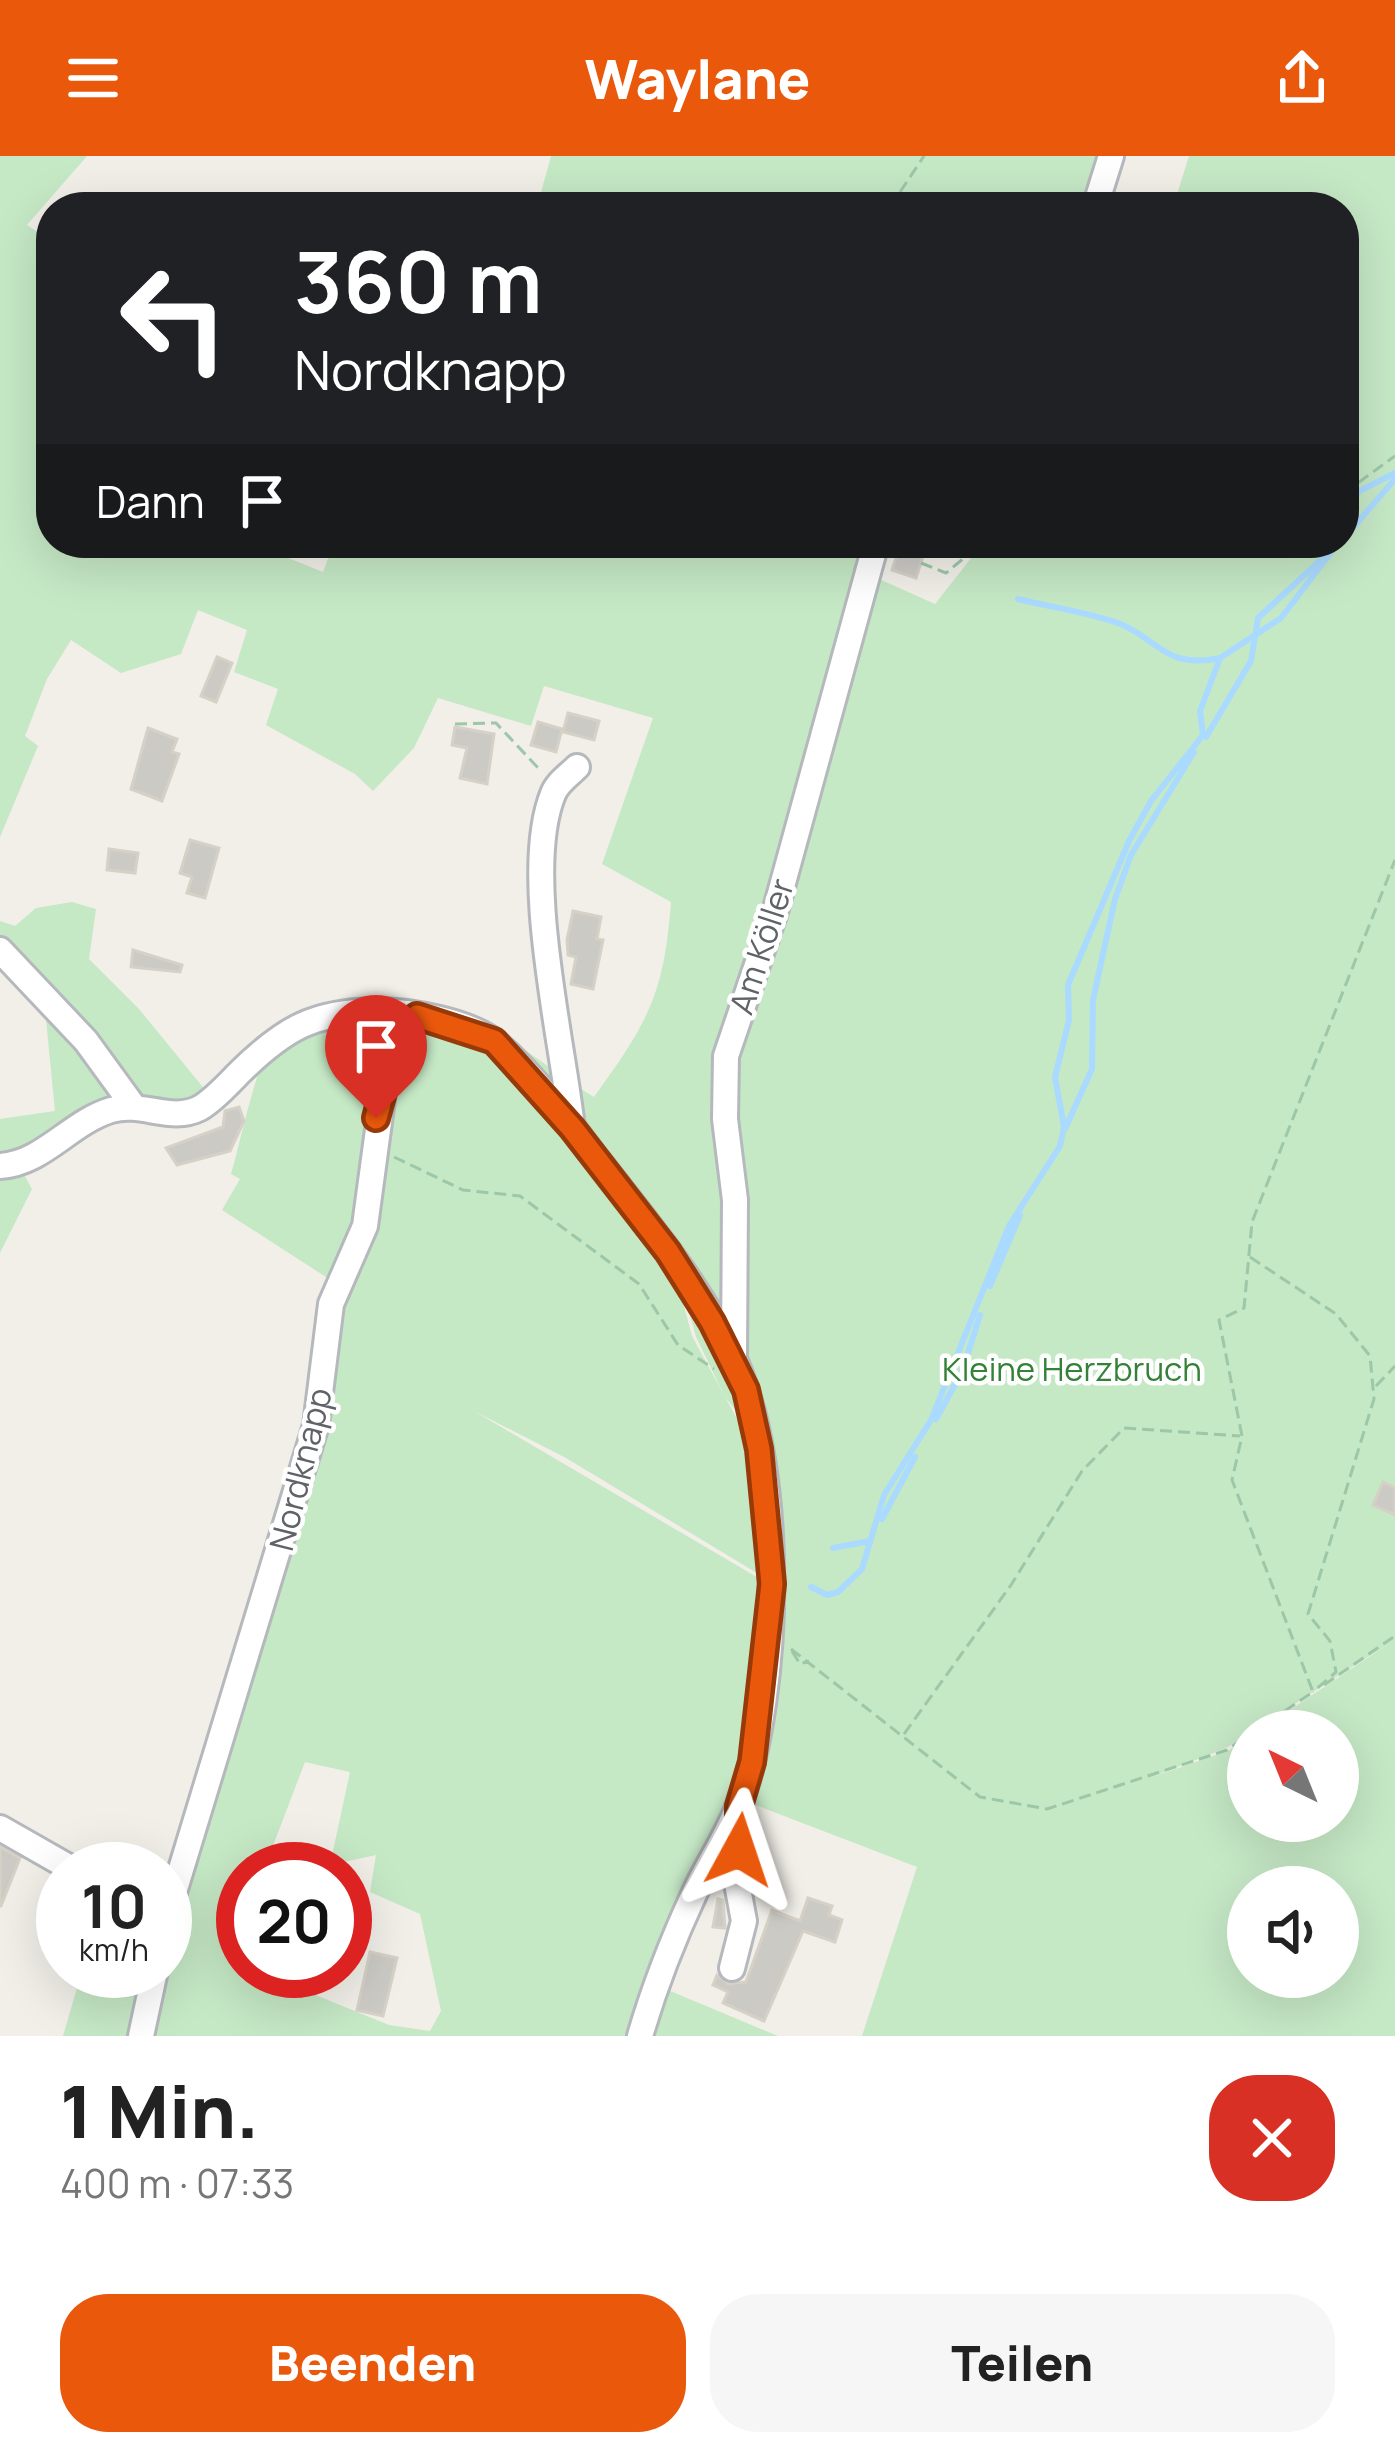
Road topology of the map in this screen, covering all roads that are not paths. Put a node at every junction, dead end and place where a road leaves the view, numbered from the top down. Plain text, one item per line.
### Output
1 (1111, 156) edge
2 (1100, 192) edge
3 (872, 558) edge
4 (577, 766) dead end
5 (0, 950) edge
6 (417, 1016) junction
7 (134, 1107) junction
8 (572, 1128) junction
9 (0, 1166) edge
10 (734, 1359) junction
11 (739, 1806) junction
12 (0, 1828) edge
13 (189, 1842) edge
14 (36, 1848) edge
15 (732, 1968) dead end
16 (149, 1998) edge
17 (141, 2036) edge
18 (640, 2036) edge

1 - 2 street
3 - 10 street, Am Köller
4 - 8 street
5 - 7 street
6 - 7 street
6 - 8 street
6 - 13 street, Nordknapp
7 - 9 street
8 - 10 street
10 - 11 street
11 - 15 street
11 - 18 street
12 - 14 street
16 - 17 street

